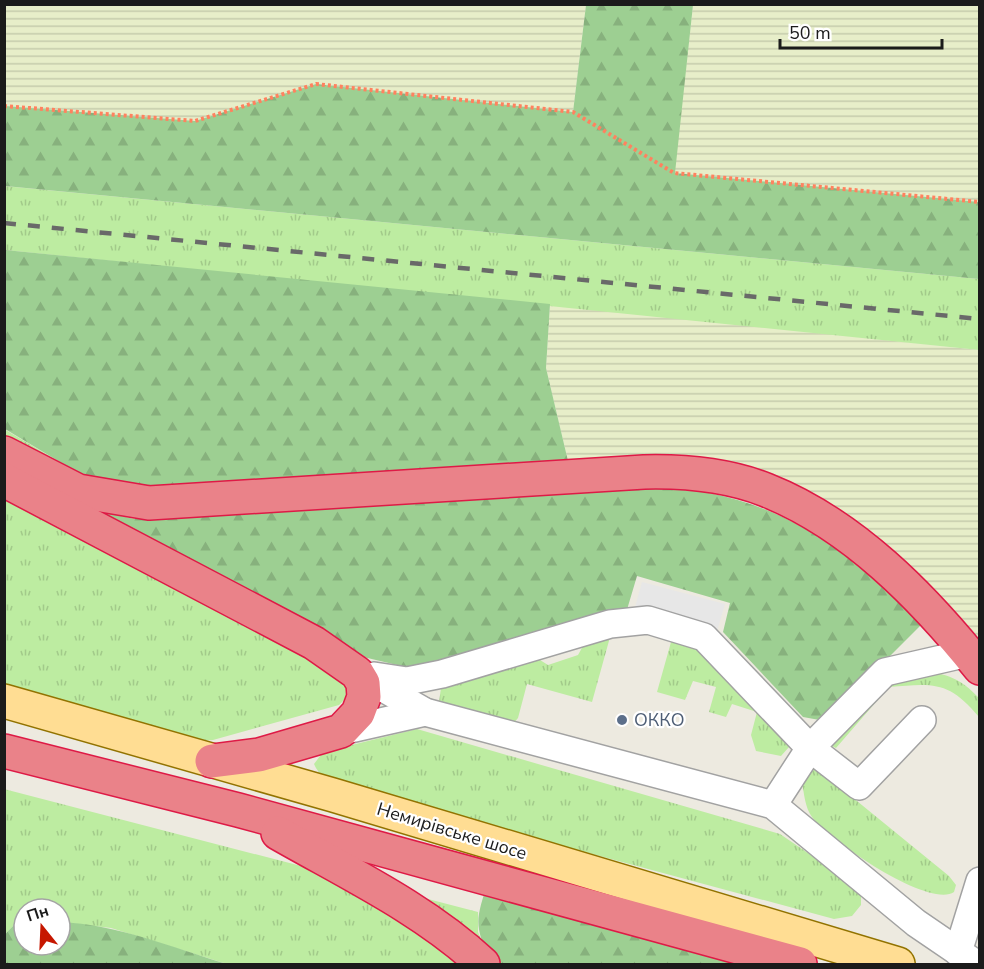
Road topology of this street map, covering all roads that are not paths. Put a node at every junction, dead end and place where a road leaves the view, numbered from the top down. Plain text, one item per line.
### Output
1 (4, 453) edge
2 (4, 480) edge
3 (974, 660) edge
4 (357, 673) junction
5 (4, 701) edge
6 (425, 712) junction
7 (922, 720) dead end
8 (341, 731) junction
9 (810, 748) junction
10 (4, 751) edge
11 (212, 761) junction
12 (773, 805) junction
13 (238, 810) junction
14 (980, 881) edge
15 (967, 958) edge
16 (483, 964) edge
17 (800, 964) edge
18 (898, 964) edge

1 - 3 highway
2 - 4 highway
3 - 9 lane
4 - 6 lane
4 - 8 highway
4 - 9 lane
5 - 11 main road, Немирівське шосе
6 - 8 lane
6 - 12 lane
7 - 9 lane
8 - 11 highway
9 - 12 lane
10 - 13 highway
11 - 18 main road, Немирівське шосе
12 - 15 lane
13 - 16 highway
13 - 17 highway
14 - 15 lane

